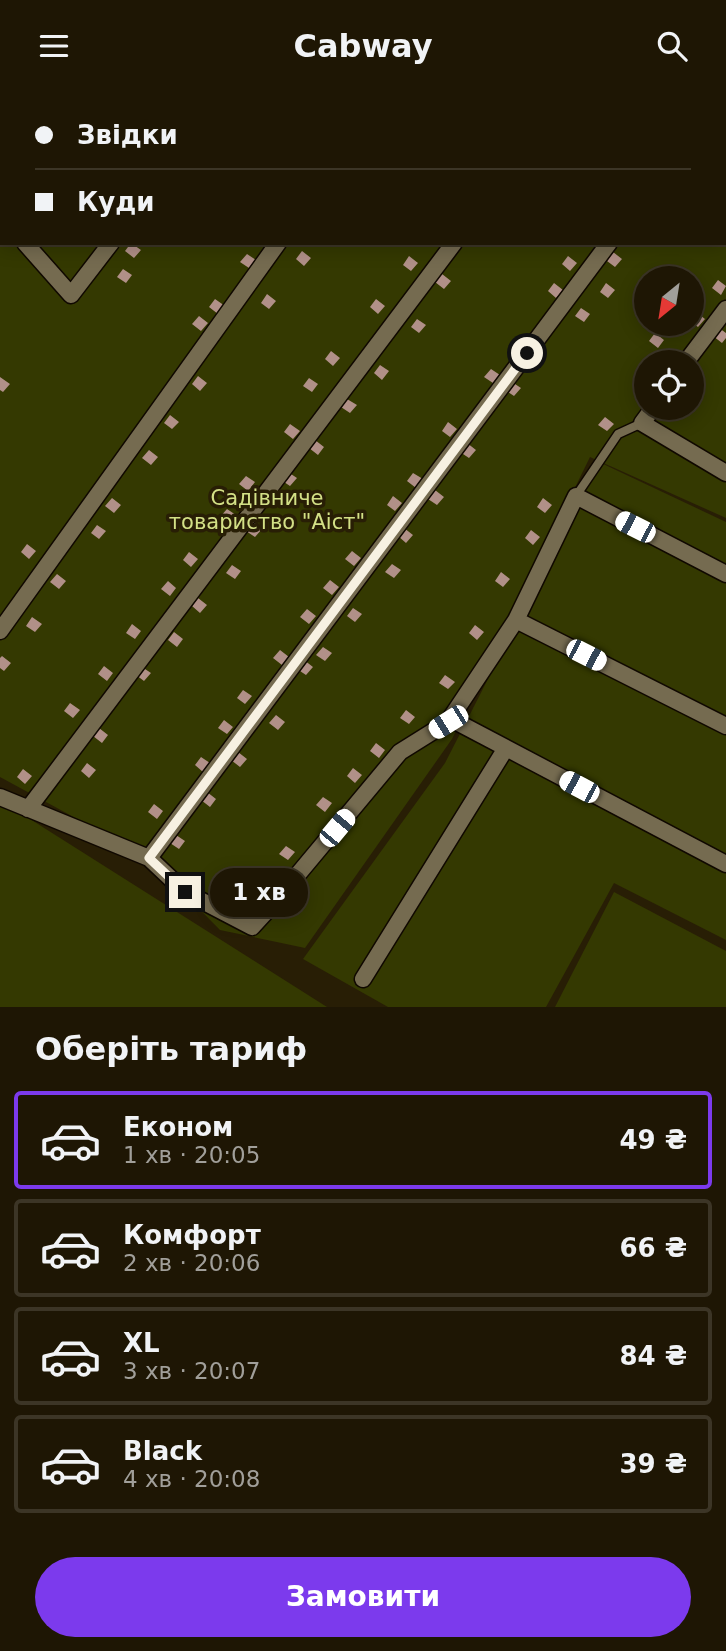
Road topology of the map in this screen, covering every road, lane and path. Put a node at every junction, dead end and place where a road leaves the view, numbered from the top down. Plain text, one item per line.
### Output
1 (27, 245) edge
2 (109, 245) edge
3 (277, 245) edge
4 (452, 245) edge
5 (608, 245) edge
6 (726, 309) edge
7 (696, 350) edge
8 (644, 420) edge
9 (642, 423) junction
10 (726, 473) edge
11 (576, 496) junction
12 (726, 574) edge
13 (516, 620) junction
14 (0, 631) edge
15 (448, 722) junction
16 (726, 726) edge
17 (506, 748) junction
18 (0, 797) edge
19 (28, 809) junction
20 (149, 858) junction
21 (726, 864) edge
22 (363, 979) dead end

1 - 2 street
3 - 14 street
4 - 19 street
5 - 20 street
6 - 7 street
8 - 9 street
9 - 10 street
9 - 11 lane
11 - 12 street
11 - 13 street
13 - 15 street
13 - 16 street
15 - 17 street
15 - 20 street
17 - 21 street
17 - 22 street
18 - 19 street
19 - 20 street

